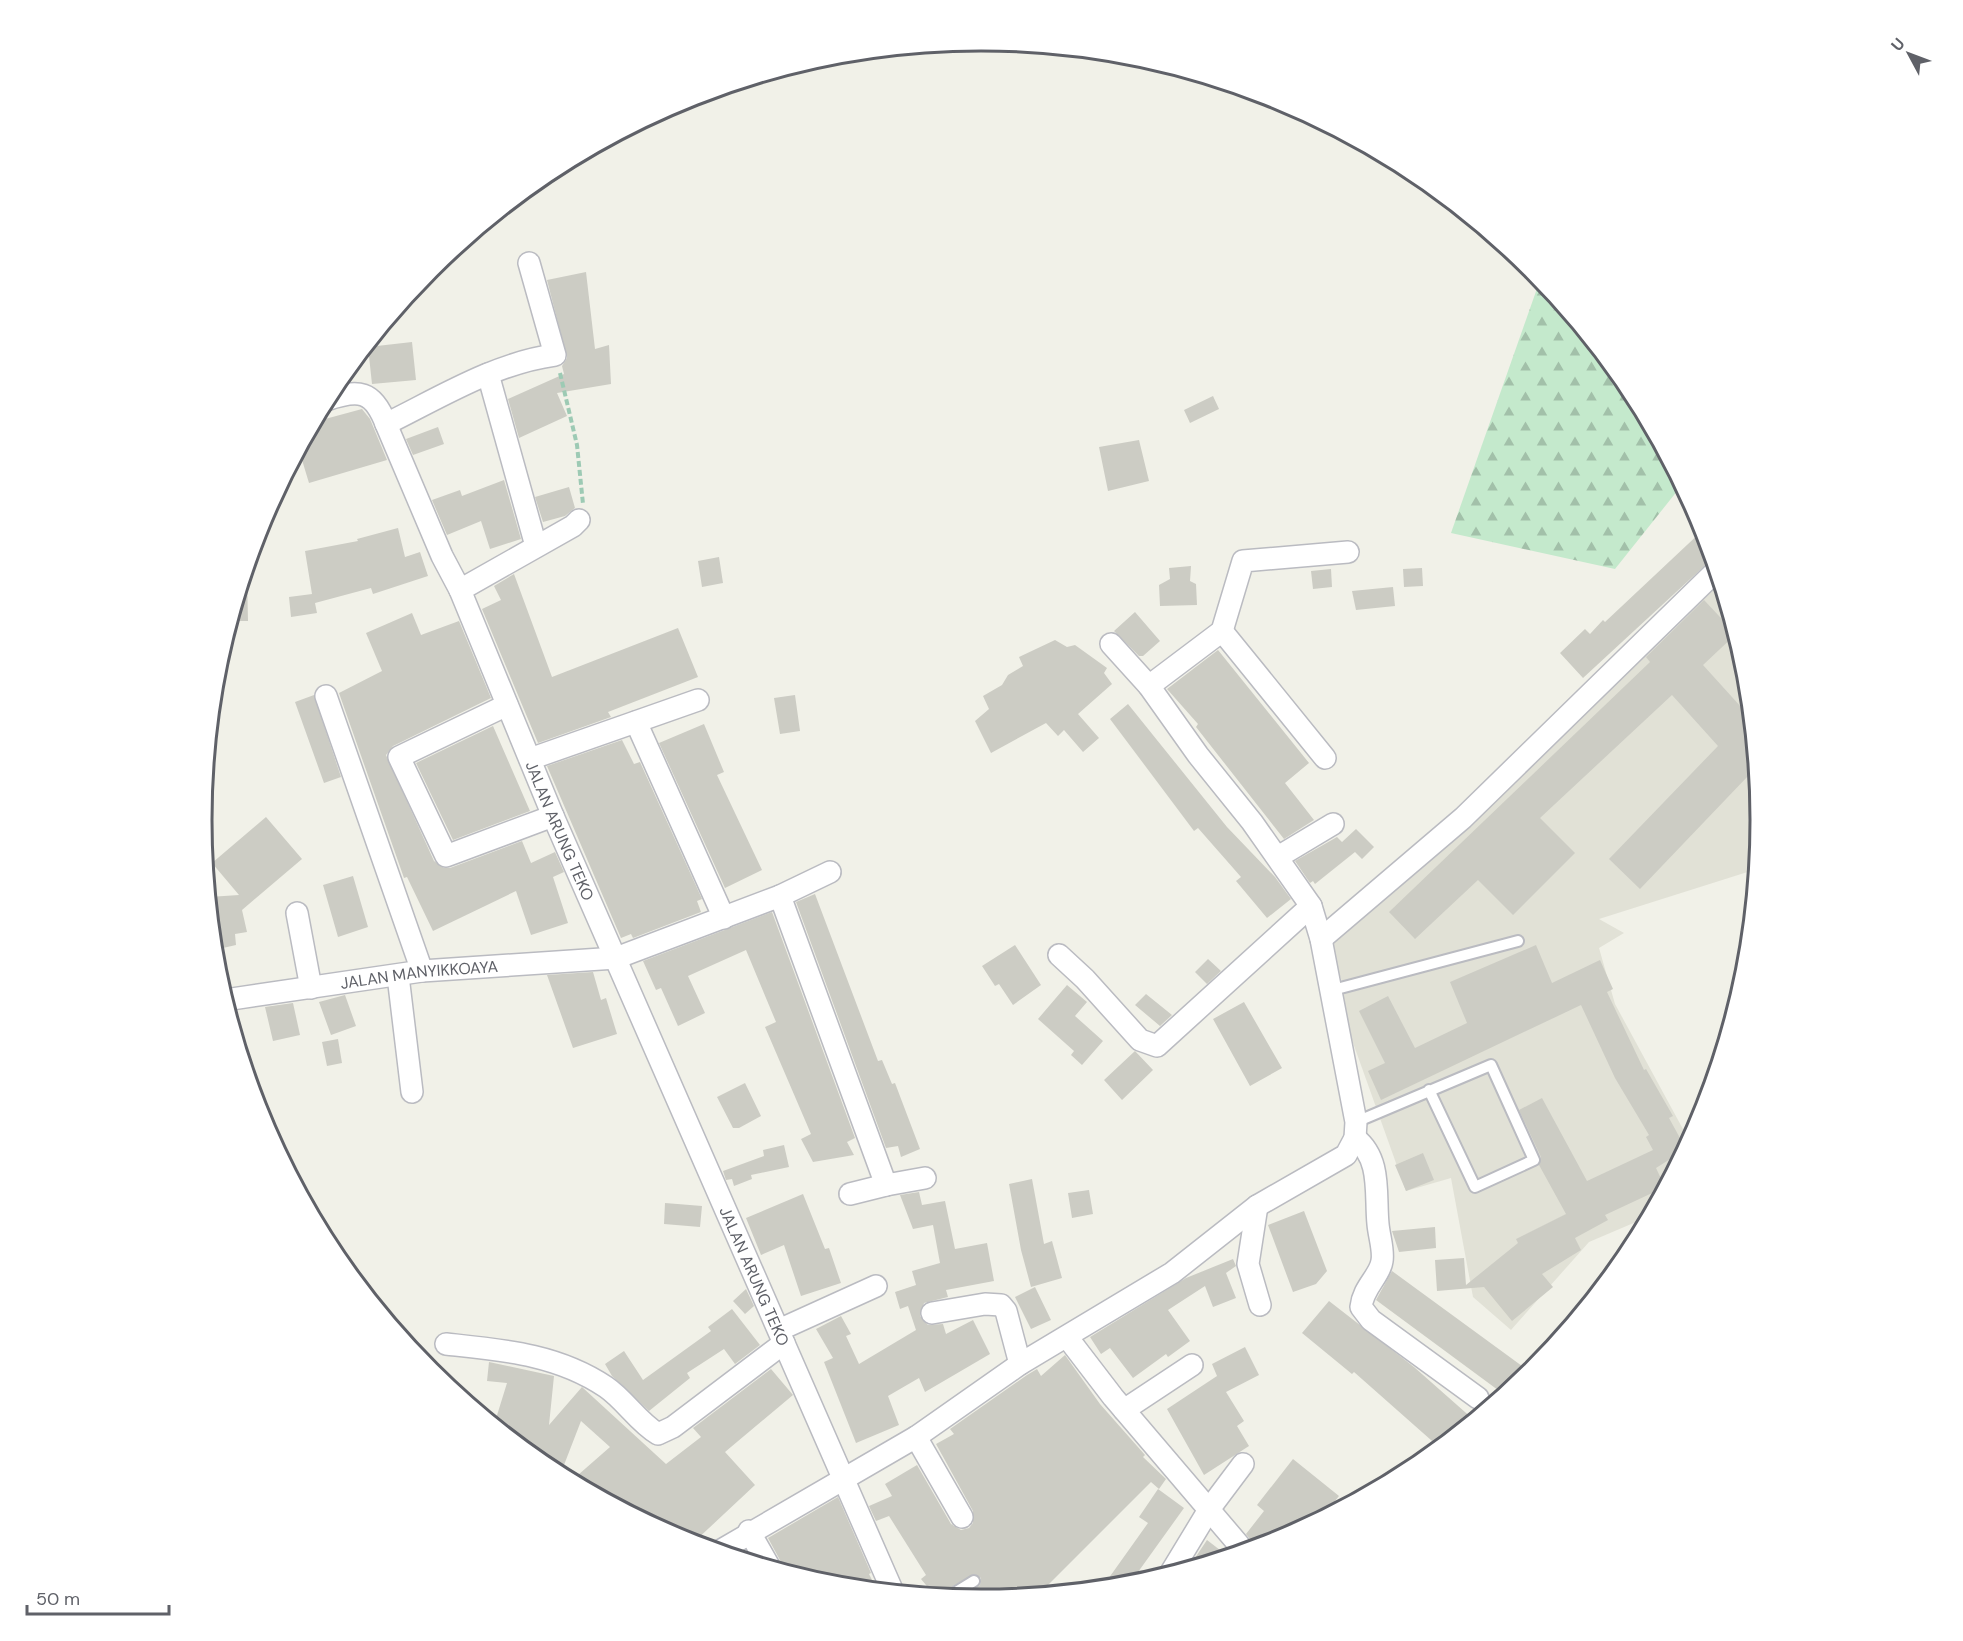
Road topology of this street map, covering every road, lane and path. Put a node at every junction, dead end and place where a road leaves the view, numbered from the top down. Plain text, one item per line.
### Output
1 (529, 263) dead end
2 (555, 355) junction
3 (488, 374) junction
4 (341, 395) edge
5 (386, 424) junction
6 (579, 520) joint
7 (536, 546) junction
8 (1348, 552) dead end
9 (1711, 576) edge
10 (460, 590) junction
11 (1222, 631) junction
12 (1112, 644) dead end
13 (1149, 686) junction
14 (326, 696) dead end
15 (698, 700) dead end
16 (507, 705) junction
17 (636, 722) junction
18 (1325, 758) dead end
19 (530, 759) junction
20 (553, 816) junction
21 (1333, 824) dead end
22 (1278, 857) junction
23 (830, 872) dead end
24 (780, 896) junction
25 (1311, 906) junction
26 (297, 913) dead end
27 (724, 918) junction
28 (1321, 939) junction
29 (1518, 940) dead end
30 (1059, 955) dead end
31 (616, 958) junction
32 (422, 971) junction
33 (398, 976) junction
34 (311, 988) junction
35 (1329, 991) junction
36 (233, 999) edge
37 (1429, 1090) junction
38 (412, 1092) dead end
39 (1355, 1130) junction
40 (925, 1178) dead end
41 (886, 1185) junction
42 (850, 1194) dead end
43 (1257, 1206) junction
44 (876, 1286) dead end
45 (1260, 1305) dead end
46 (932, 1313) dead end
47 (782, 1336) junction
48 (1067, 1337) junction
49 (446, 1344) dead end
50 (1020, 1364) junction
51 (1192, 1365) dead end
52 (1478, 1398) dead end
53 (1124, 1410) junction
54 (916, 1437) junction
55 (1243, 1464) dead end
56 (846, 1478) junction
57 (1210, 1508) junction
58 (962, 1517) dead end
59 (749, 1531) junction
60 (1239, 1545) edge
61 (727, 1546) edge
62 (765, 1559) edge
63 (1175, 1565) edge
64 (974, 1581) dead end
65 (890, 1584) edge
66 (961, 1589) edge

1 - 2 street
2 - 3 street
2 - 6 path
3 - 5 street
3 - 7 street
4 - 5 street
5 - 10 street, JALAN ARUNG TEKO
6 - 7 street
7 - 10 street
8 - 11 street
9 - 28 street
10 - 16 street, JALAN ARUNG TEKO
11 - 13 street
11 - 18 street
12 - 13 street
13 - 22 street
14 - 32 street
15 - 17 street
16 - 19 street, JALAN ARUNG TEKO
16 - 20 street
17 - 19 street
17 - 27 street
19 - 20 street, JALAN ARUNG TEKO
20 - 31 street, JALAN ARUNG TEKO
21 - 22 street
22 - 25 street
23 - 24 street, JALAN MANYIKKOAYA
24 - 27 street, JALAN MANYIKKOAYA
24 - 41 street
25 - 28 street
25 - 30 street
26 - 34 street
27 - 31 street, JALAN MANYIKKOAYA
28 - 35 street
29 - 35 lane
31 - 32 street, JALAN MANYIKKOAYA
31 - 47 street, JALAN ARUNG TEKO
32 - 33 street, JALAN MANYIKKOAYA
33 - 34 street, JALAN MANYIKKOAYA
33 - 38 street
34 - 36 street, JALAN MANYIKKOAYA
35 - 39 street
37 - 37 lane
37 - 39 lane
39 - 43 street
39 - 52 street
40 - 41 street
41 - 42 street
43 - 45 street
43 - 48 street
44 - 47 street
46 - 50 street
47 - 49 street
47 - 56 street, JALAN ARUNG TEKO
48 - 50 street
48 - 53 street
50 - 54 street
51 - 53 street
53 - 57 street
54 - 56 street
54 - 58 street
55 - 57 street
56 - 59 street
56 - 65 street, JALAN ARUNG TEKO
57 - 60 street
57 - 63 street
59 - 61 street
59 - 62 street
64 - 66 lane

